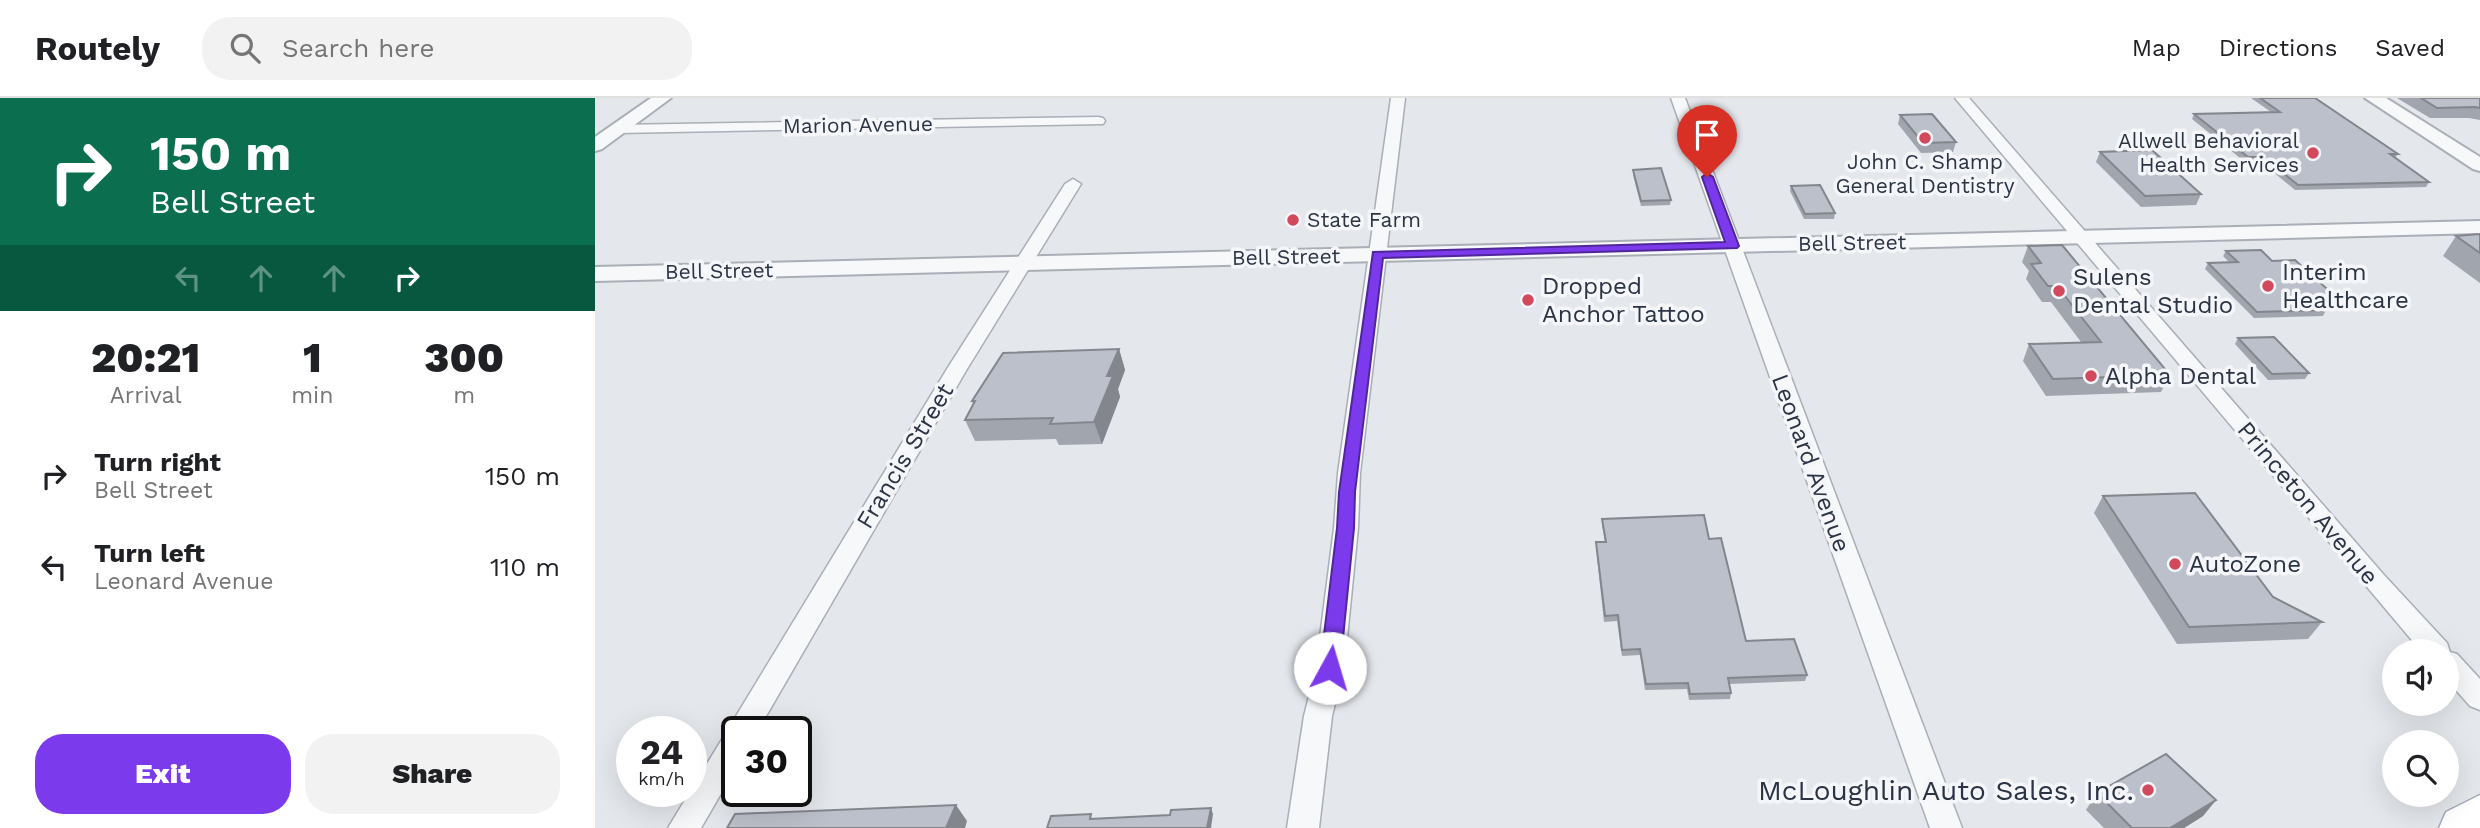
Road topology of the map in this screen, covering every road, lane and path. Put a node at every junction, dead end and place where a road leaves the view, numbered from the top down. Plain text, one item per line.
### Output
1 (662, 98) edge
2 (1398, 98) edge
3 (1678, 98) edge
4 (1962, 98) edge
5 (2374, 98) edge
6 (1098, 121) dead end
7 (618, 129) junction
8 (595, 145) edge
9 (2480, 165) edge
10 (1073, 184) dead end
11 (2480, 227) edge
12 (2083, 237) junction
13 (1733, 246) junction
14 (1377, 254) junction
15 (1025, 263) junction
16 (595, 274) edge
17 (2426, 639) edge
18 (2459, 675) edge
19 (2480, 698) edge
20 (751, 716) edge
21 (721, 766) edge
22 (2480, 817) edge
23 (684, 828) edge
24 (1303, 828) edge
25 (1946, 828) edge
26 (2463, 828) edge

1 - 7 street
2 - 14 street
3 - 13 street, Leonard Avenue
4 - 12 street, Princeton Avenue
5 - 9 street
6 - 7 street, Marion Avenue
7 - 8 street
10 - 15 street, Francis Street
11 - 12 street, Bell Street
12 - 13 street, Bell Street
12 - 17 street, Princeton Avenue
13 - 14 street, Bell Street
13 - 25 street, Leonard Avenue
14 - 15 street, Bell Street
14 - 24 street
15 - 16 street, Bell Street
15 - 20 street, Francis Street
18 - 19 street
21 - 23 street
22 - 26 main road

